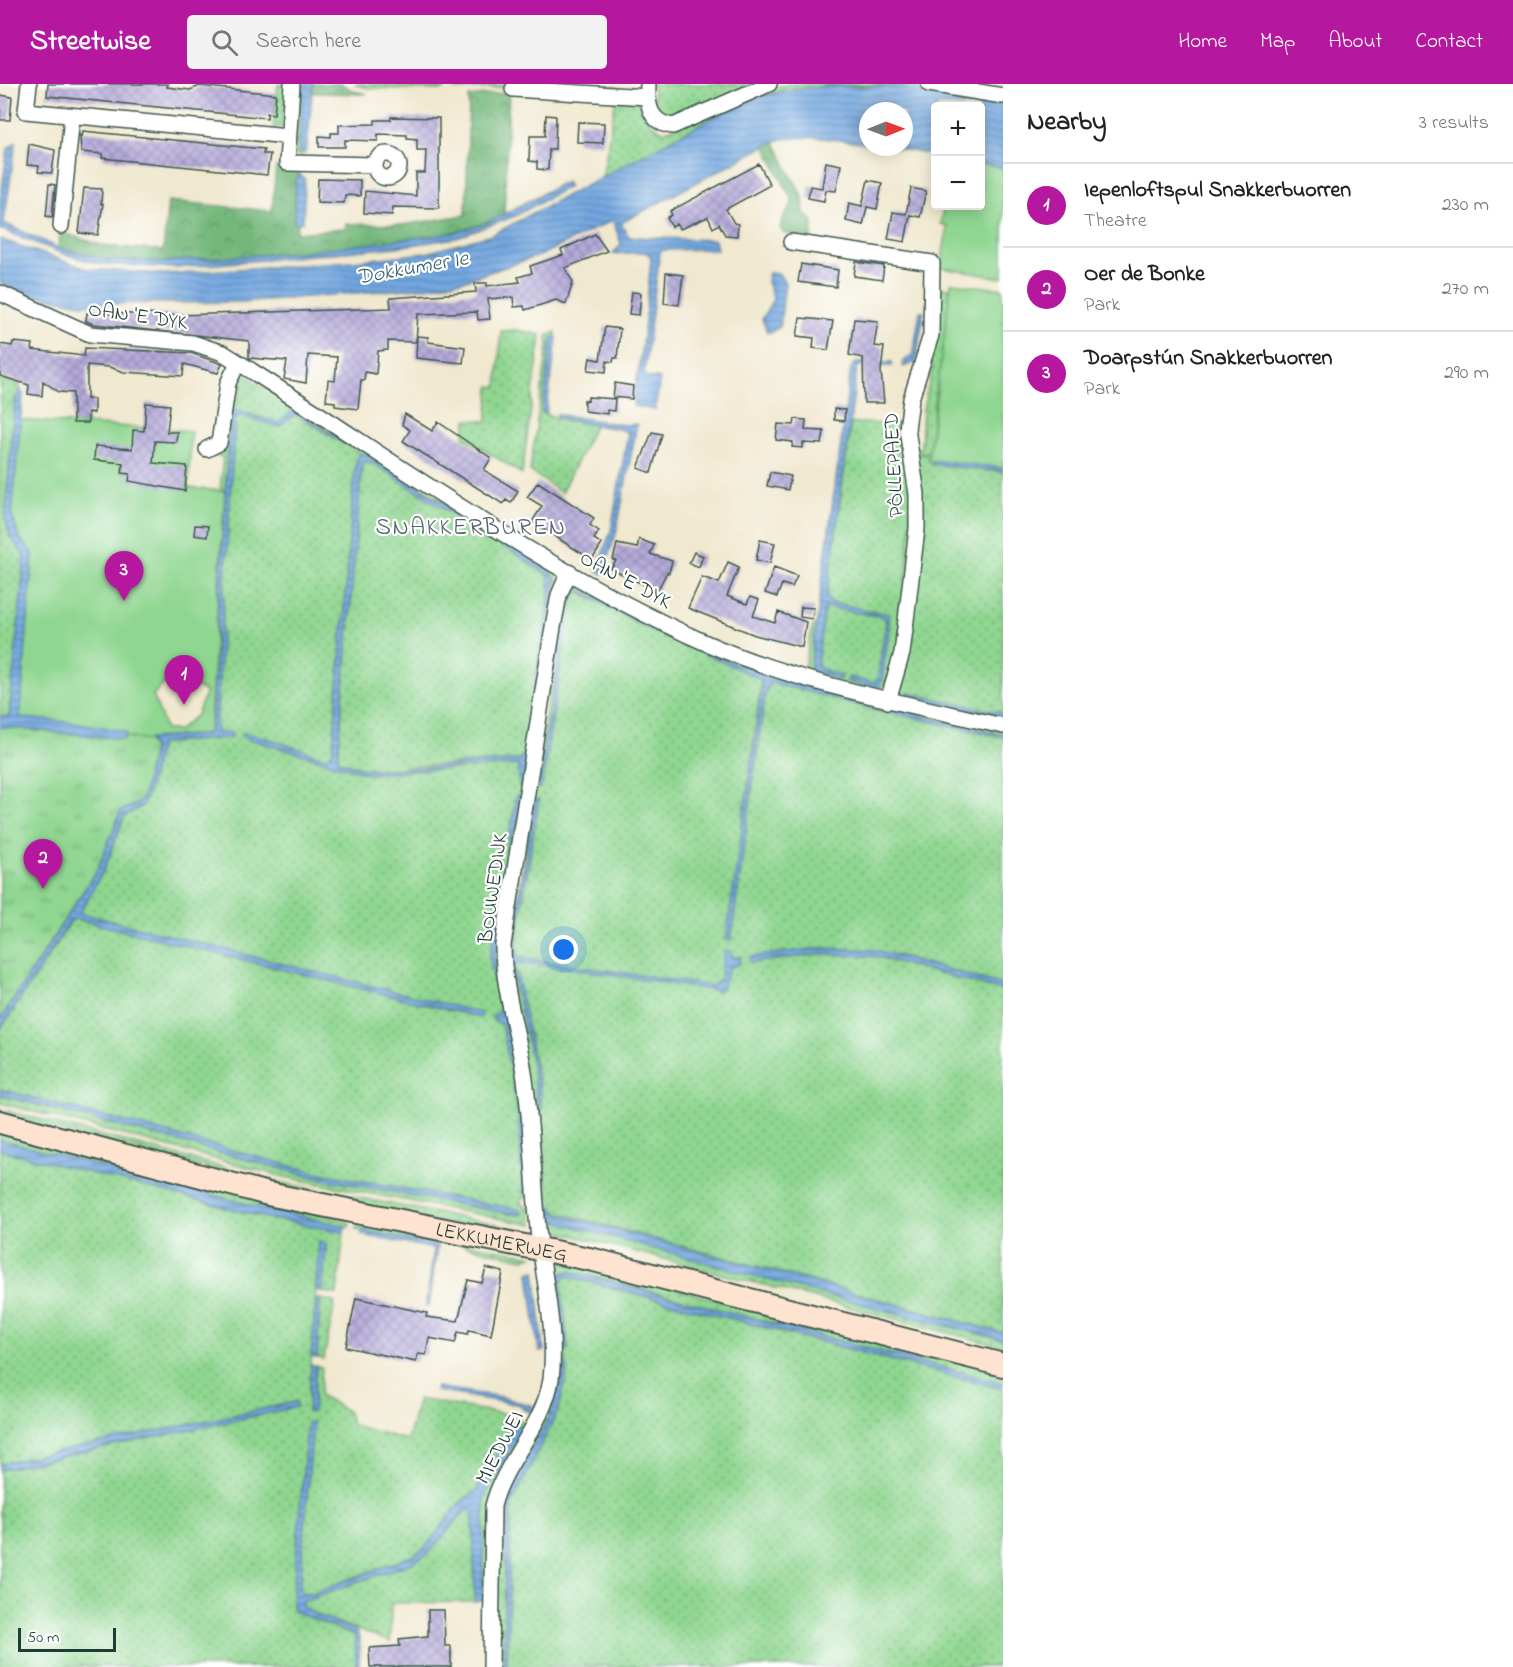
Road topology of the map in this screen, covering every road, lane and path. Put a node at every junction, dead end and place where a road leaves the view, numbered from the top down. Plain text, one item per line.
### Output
1 (29, 84) edge
2 (292, 84) edge
3 (769, 84) edge
4 (929, 84) edge
5 (957, 86) edge
6 (513, 89) dead end
7 (648, 91) edge
8 (1003, 96) edge
9 (72, 116) junction
10 (288, 136) junction
11 (375, 165) dead end
12 (61, 226) dead end
13 (791, 242) dead end
14 (0, 293) edge
15 (238, 363) junction
16 (207, 449) dead end
17 (569, 572) junction
18 (888, 700) junction
19 (1003, 726) edge
20 (0, 1122) edge
21 (540, 1248) junction
22 (1003, 1365) edge
23 (491, 1667) edge

1 - 9 street
2 - 10 street
3 - 7 street
4 - 5 street
5 - 8 street
6 - 7 street
9 - 10 street
9 - 12 street
10 - 11 street
13 - 18 street, PÔLLEPAED
14 - 15 street, OAN 'E DYK
15 - 16 street
15 - 17 street, OAN 'E DYK
17 - 18 street, OAN 'E DYK
17 - 21 street, BOUWEDIJK
18 - 19 street, OAN 'E DYK
20 - 21 main road, LEKKUMERWEG
21 - 22 main road, LEKKUMERWEG
21 - 23 street, MIEDWEI

